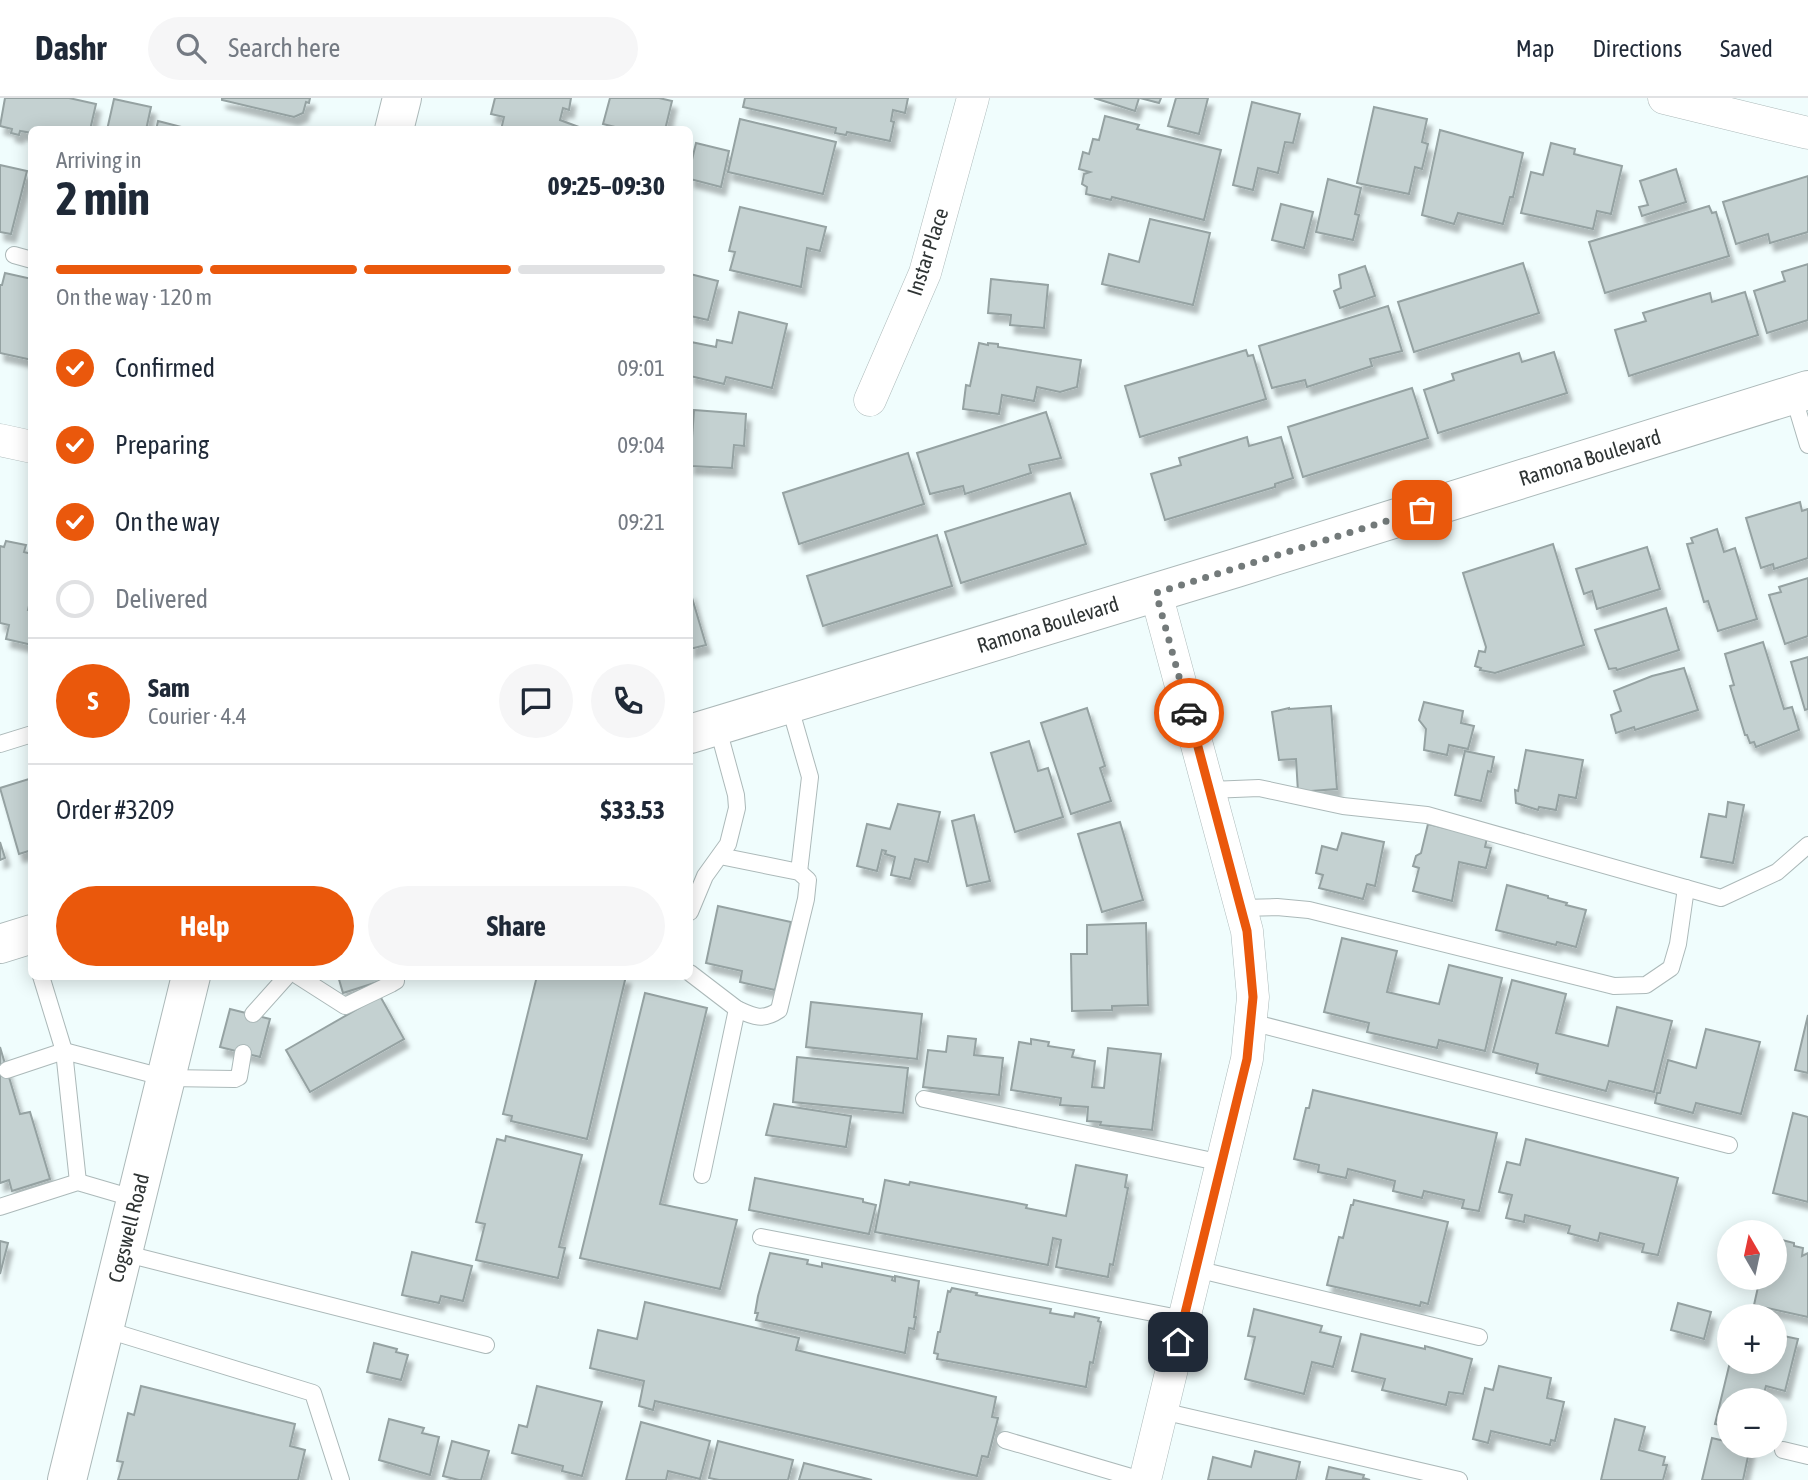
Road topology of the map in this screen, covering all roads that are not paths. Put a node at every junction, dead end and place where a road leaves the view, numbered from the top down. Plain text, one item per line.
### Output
1 (402, 98) edge
2 (972, 98) edge
3 (1664, 98) edge
4 (395, 126) edge
5 (1808, 133) edge
6 (14, 256) dead end
7 (28, 259) edge
8 (1800, 393) edge
9 (870, 400) dead end
10 (0, 440) edge
11 (1808, 445) edge
12 (28, 446) edge
13 (1156, 593) junction
14 (789, 704) junction
15 (703, 730) edge
16 (28, 735) edge
17 (0, 744) edge
18 (1210, 790) junction
19 (1808, 845) edge
20 (720, 856) junction
21 (799, 872) junction
22 (1686, 888) junction
23 (693, 905) edge
24 (1241, 908) junction
25 (693, 975) edge
26 (42, 980) edge
27 (190, 980) edge
28 (283, 980) edge
29 (304, 980) edge
30 (396, 980) edge
31 (737, 1009) junction
32 (253, 1014) dead end
33 (1251, 1022) junction
34 (64, 1051) junction
35 (243, 1053) dead end
36 (7, 1070) dead end
37 (166, 1078) junction
38 (924, 1099) dead end
39 (1729, 1145) dead end
40 (1222, 1163) junction
41 (702, 1175) dead end
42 (78, 1182) junction
43 (136, 1199) junction
44 (0, 1207) edge
45 (761, 1237) dead end
46 (123, 1252) junction
47 (1196, 1269) junction
48 (1184, 1320) junction
49 (104, 1329) junction
50 (1479, 1337) dead end
51 (486, 1345) dead end
52 (1162, 1411) junction
53 (1005, 1440) dead end
54 (1787, 1451) edge
55 (1808, 1456) edge
56 (67, 1480) edge
57 (341, 1480) edge
58 (1143, 1480) edge
59 (1459, 1480) edge

1 - 4 main road
2 - 9 street, Instar Place
3 - 5 street
6 - 7 lane
8 - 11 lane
8 - 13 main road, Ramona Boulevard
10 - 12 street
13 - 14 main road, Ramona Boulevard
13 - 18 street
14 - 15 main road, Ramona Boulevard
14 - 21 lane
15 - 20 lane
16 - 17 lane
18 - 22 lane
18 - 24 street
19 - 22 lane
20 - 21 lane
20 - 23 lane
21 - 31 lane
22 - 24 lane
24 - 33 street
25 - 31 lane
26 - 34 lane
27 - 37 main road, Cogswell Road
28 - 32 lane
29 - 30 lane
31 - 41 lane
33 - 39 lane
33 - 40 street
34 - 36 lane
34 - 37 lane
34 - 42 lane
35 - 37 lane
37 - 43 main road, Cogswell Road
38 - 40 lane
40 - 47 street
42 - 43 lane
42 - 44 lane
43 - 46 main road, Cogswell Road
45 - 48 lane
46 - 49 main road, Cogswell Road
46 - 51 lane
47 - 48 street
47 - 50 lane
48 - 52 street
49 - 56 main road, Cogswell Road
49 - 57 lane
52 - 58 street
52 - 59 lane
53 - 58 lane
54 - 55 lane

